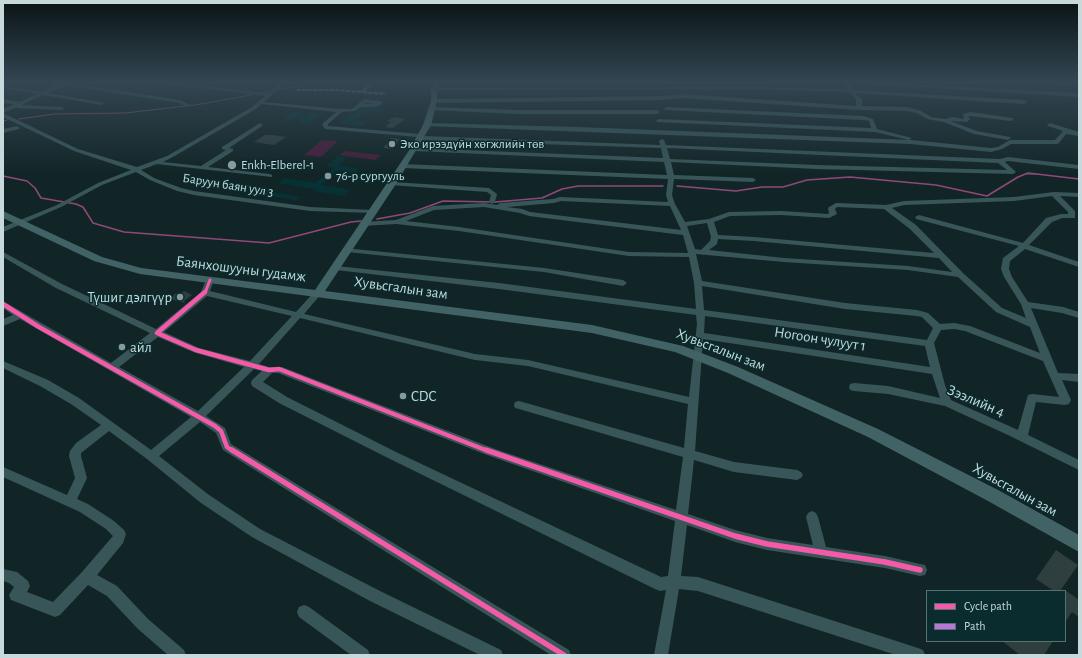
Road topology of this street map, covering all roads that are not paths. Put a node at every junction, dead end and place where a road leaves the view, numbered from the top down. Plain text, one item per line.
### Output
1 (243, 114) edge
2 (338, 114) edge
3 (430, 114) edge
4 (656, 114) edge
5 (770, 114) edge
6 (922, 114) edge
7 (3, 116) edge
8 (1011, 119) dead end
9 (659, 121) junction
10 (945, 121) junction
11 (260, 125) dead end
12 (427, 125) junction
13 (1050, 125) dead end
14 (17, 128) dead end
15 (875, 130) junction
16 (3, 131) edge
17 (659, 133) junction
18 (1077, 134) edge
19 (420, 137) junction
20 (1008, 138) dead end
21 (912, 141) junction
22 (663, 146) junction
23 (414, 149) junction
24 (668, 160) junction
25 (1000, 162) junction
26 (158, 163) junction
27 (402, 166) junction
28 (203, 167) junction
29 (1079, 167) edge
30 (138, 171) junction
31 (270, 176) dead end
32 (671, 176) junction
33 (753, 180) dead end
34 (392, 184) junction
35 (1054, 194) junction
36 (1079, 195) edge
37 (492, 202) dead end
38 (672, 204) junction
39 (484, 205) junction
40 (886, 208) junction
41 (3, 214) edge
42 (919, 216) dead end
43 (1075, 217) edge
44 (367, 219) junction
45 (710, 221) junction
46 (396, 222) junction
47 (22, 223) junction
48 (683, 224) junction
49 (3, 230) edge
50 (686, 233) junction
51 (715, 237) junction
52 (1024, 246) junction
53 (347, 250) junction
54 (704, 252) junction
55 (692, 253) junction
56 (3, 254) edge
57 (942, 256) junction
58 (1079, 265) edge
59 (336, 268) junction
60 (960, 275) junction
61 (210, 280) junction
62 (623, 283) dead end
63 (698, 284) junction
64 (205, 293) junction
65 (318, 293) junction
66 (3, 304) edge
67 (1025, 304) junction
68 (701, 313) junction
69 (20, 315) junction
70 (298, 315) junction
71 (1079, 315) edge
72 (3, 323) edge
73 (1034, 325) junction
74 (938, 327) junction
75 (157, 333) junction
76 (699, 335) junction
77 (929, 343) junction
78 (698, 356) junction
79 (1047, 359) junction
80 (3, 364) edge
81 (251, 366) junction
82 (111, 368) junction
83 (269, 370) junction
84 (936, 371) junction
85 (1055, 376) junction
86 (1079, 378) edge
87 (854, 387) dead end
88 (694, 402) junction
89 (947, 403) junction
90 (519, 405) dead end
91 (200, 416) junction
92 (109, 425) junction
93 (1022, 437) junction
94 (689, 454) junction
95 (151, 456) junction
96 (1079, 466) edge
97 (3, 472) edge
98 (797, 475) dead end
99 (70, 502) junction
100 (682, 517) junction
101 (812, 517) dead end
102 (1079, 544) edge
103 (821, 551) junction
104 (920, 570) dead end
105 (3, 574) edge
106 (87, 577) junction
107 (674, 582) junction
108 (304, 612) dead end
109 (179, 655) edge
110 (363, 655) edge
111 (496, 655) edge
112 (564, 655) edge
113 (661, 655) edge
114 (918, 655) edge

1 - 26 street, Баруун баян уул 3
2 - 19 street
3 - 12 main road, Баянхошууны гудамж
4 - 9 street
5 - 15 street
6 - 10 street
7 - 30 street
8 - 10 street
9 - 15 street
9 - 17 street
10 - 20 street
11 - 28 street
12 - 17 street
12 - 19 main road, Баянхошууны гудамж
13 - 18 street
14 - 16 street
15 - 21 street
17 - 21 street
17 - 22 street
18 - 21 street
19 - 22 street
19 - 23 main road, Баянхошууны гудамж
22 - 24 street
22 - 25 street
23 - 24 street
23 - 27 main road, Баянхошууны гудамж
24 - 25 street
24 - 32 street
25 - 29 street
26 - 28 street
26 - 30 street, Баруун баян уул 3
27 - 32 street
27 - 34 main road, Баянхошууны гудамж
28 - 31 street
30 - 44 street, Баруун баян уул 3
30 - 47 street
32 - 33 street
32 - 38 street
34 - 37 street
34 - 44 main road, Баянхошууны гудамж
35 - 36 street
35 - 40 street
35 - 43 street
38 - 39 street
38 - 48 street
39 - 46 street
39 - 50 street
40 - 45 street
40 - 57 street
41 - 47 main road, Баянхошууны гудамж
42 - 52 street
43 - 52 street
44 - 46 street, Баруун баян уул 3
44 - 53 main road, Баянхошууны гудамж
45 - 48 street
45 - 51 street
46 - 55 street
47 - 49 street
47 - 61 main road, Баянхошууны гудамж
48 - 50 street
50 - 55 street
51 - 54 street
51 - 57 street
52 - 58 street
52 - 67 street
53 - 59 main road, Баянхошууны гудамж
53 - 62 street
54 - 55 street
54 - 60 street
55 - 63 street
56 - 75 street
57 - 60 street
59 - 65 main road, Баянхошууны гудамж
59 - 68 street
60 - 73 street
61 - 64 street
61 - 65 main road, Баянхошууны гудамж
63 - 68 street
63 - 74 street
64 - 70 street
64 - 75 street
65 - 70 street
65 - 78 main road, Хувьсгалын зам
66 - 69 street
67 - 71 street
67 - 73 street
68 - 76 street
68 - 77 street
69 - 72 street
69 - 82 street
70 - 81 street
70 - 88 street
73 - 79 street
74 - 77 street
74 - 79 street
75 - 81 street
75 - 82 street
76 - 78 street
76 - 84 street, Ногоон чулуут 1
77 - 84 street
78 - 88 street
78 - 102 main road, Хувьсгалын зам
79 - 85 street
80 - 92 street
81 - 83 street
81 - 91 street
82 - 91 street
83 - 100 street
83 - 107 street
84 - 89 street
85 - 86 street
85 - 93 street
87 - 89 street, Зээлийн 4
88 - 94 street
89 - 93 street, Зээлийн 4
90 - 94 street
91 - 95 street
91 - 112 street
92 - 95 street
92 - 99 street
93 - 96 street, Зээлийн 4
94 - 98 street
94 - 100 street
95 - 111 street
97 - 99 street
99 - 106 street
100 - 103 street
100 - 107 street
101 - 103 street
103 - 104 street
105 - 106 street
106 - 109 street
107 - 113 street
107 - 114 street
108 - 110 street

